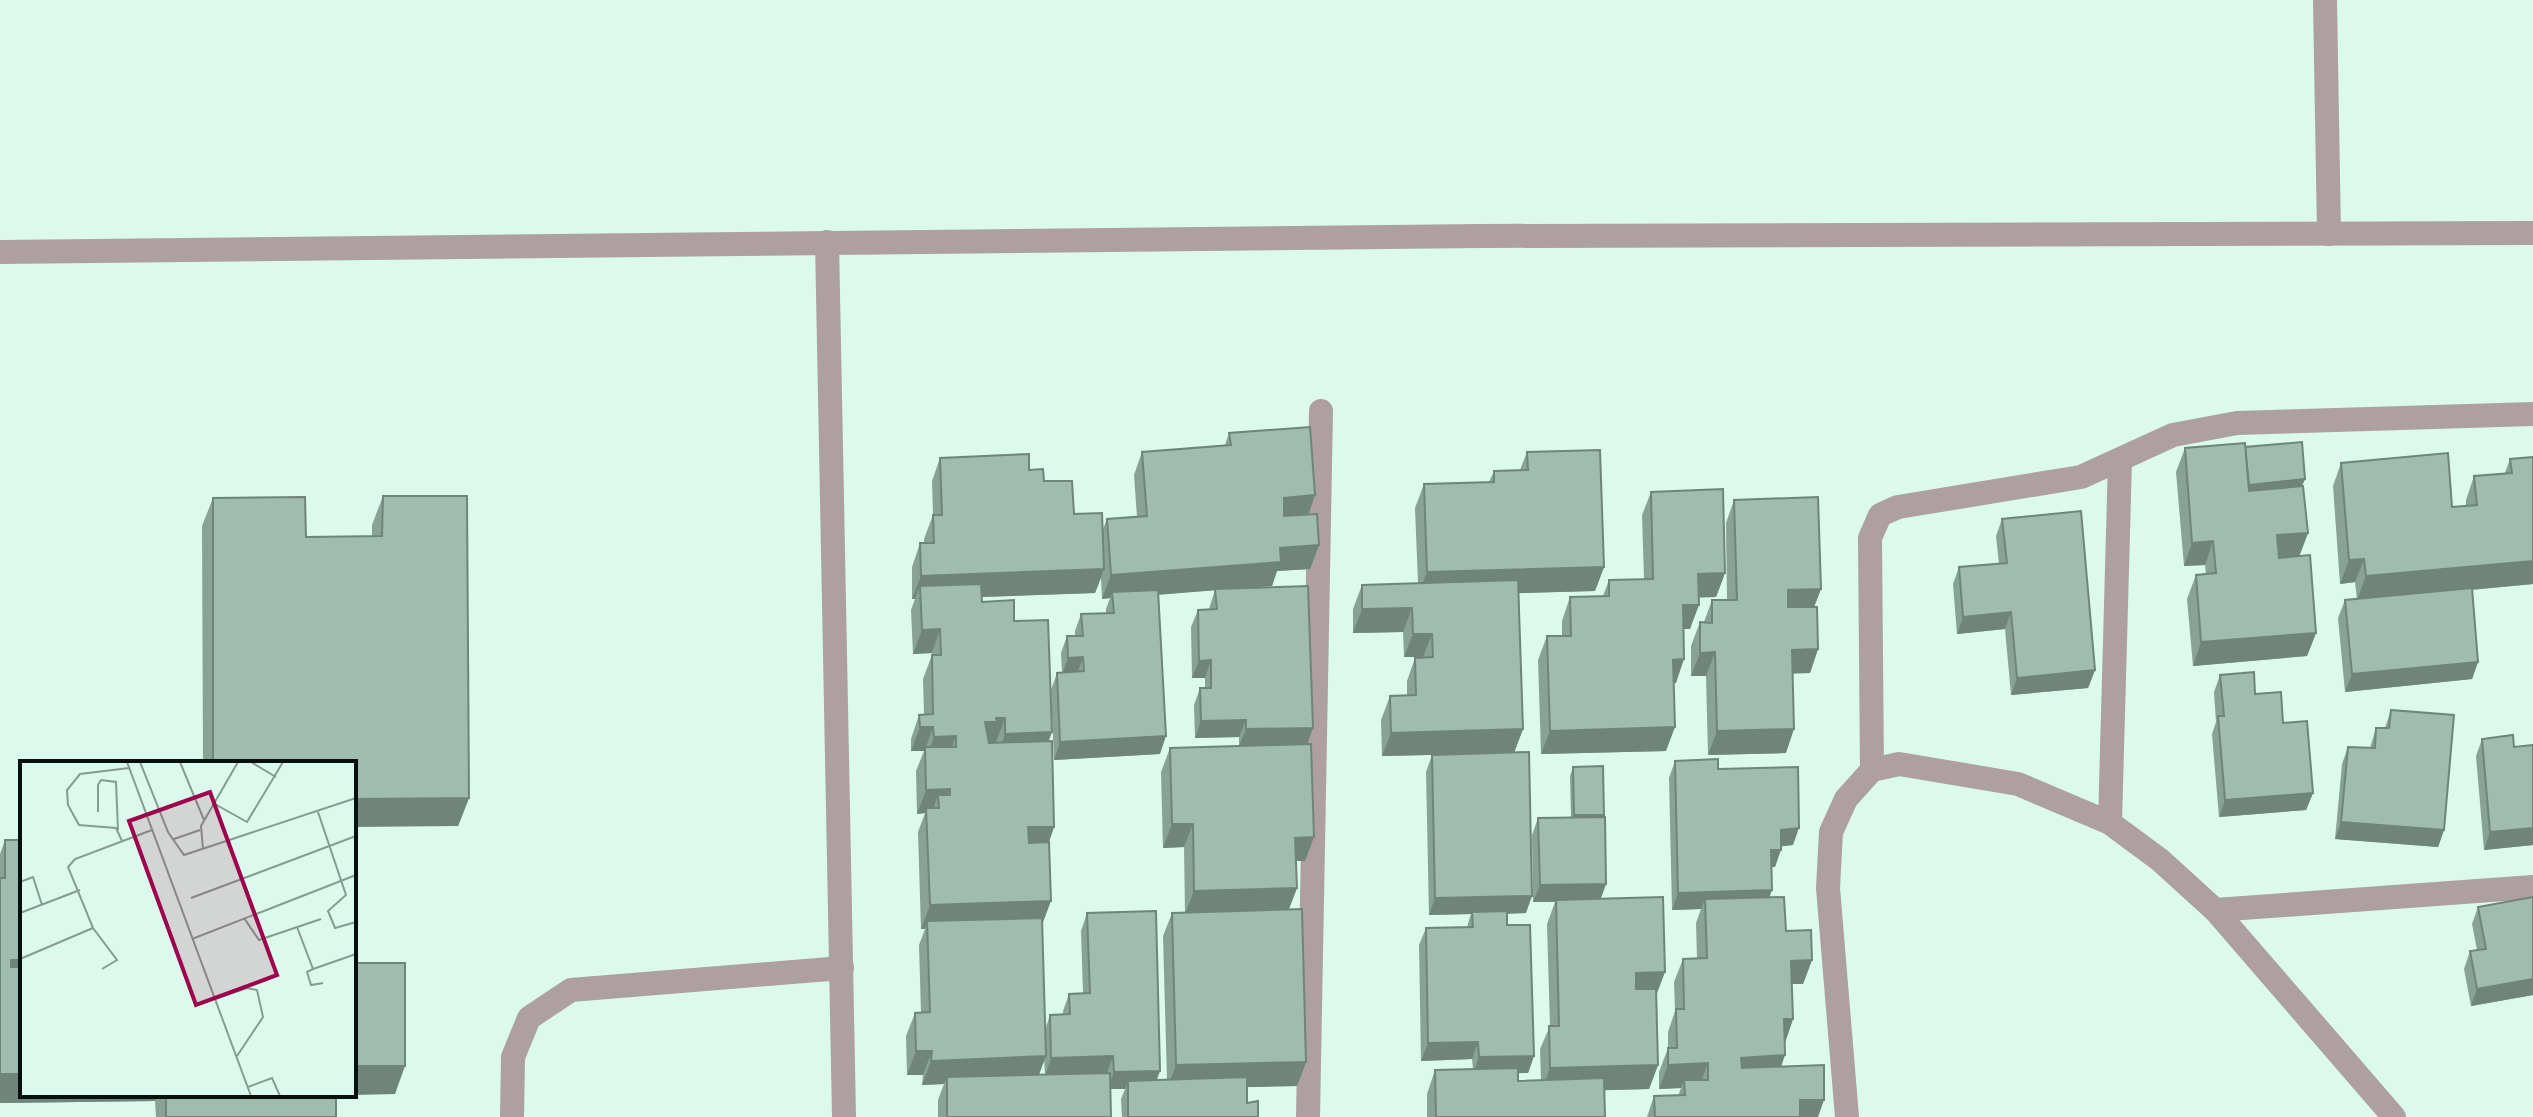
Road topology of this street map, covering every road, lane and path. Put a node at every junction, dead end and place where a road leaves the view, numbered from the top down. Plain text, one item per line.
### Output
1 (2325, 0) edge
2 (2533, 233) edge
3 (2329, 234) junction
4 (827, 242) junction
5 (0, 252) edge
6 (1321, 411) dead end
7 (2533, 414) edge
8 (2120, 460) junction
9 (1872, 770) junction
10 (2110, 823) junction
11 (2533, 887) edge
12 (2215, 910) junction
13 (842, 968) junction
14 (2379, 1112) edge
15 (512, 1117) edge
16 (844, 1117) edge
17 (1308, 1117) edge
18 (1847, 1117) edge

1 - 3 street
2 - 3 street
3 - 4 street
4 - 5 street
4 - 13 street
6 - 17 street
7 - 8 street
8 - 9 street
8 - 10 street
9 - 10 street
9 - 18 street
10 - 12 street
11 - 12 street
12 - 14 street
13 - 15 street
13 - 16 street

